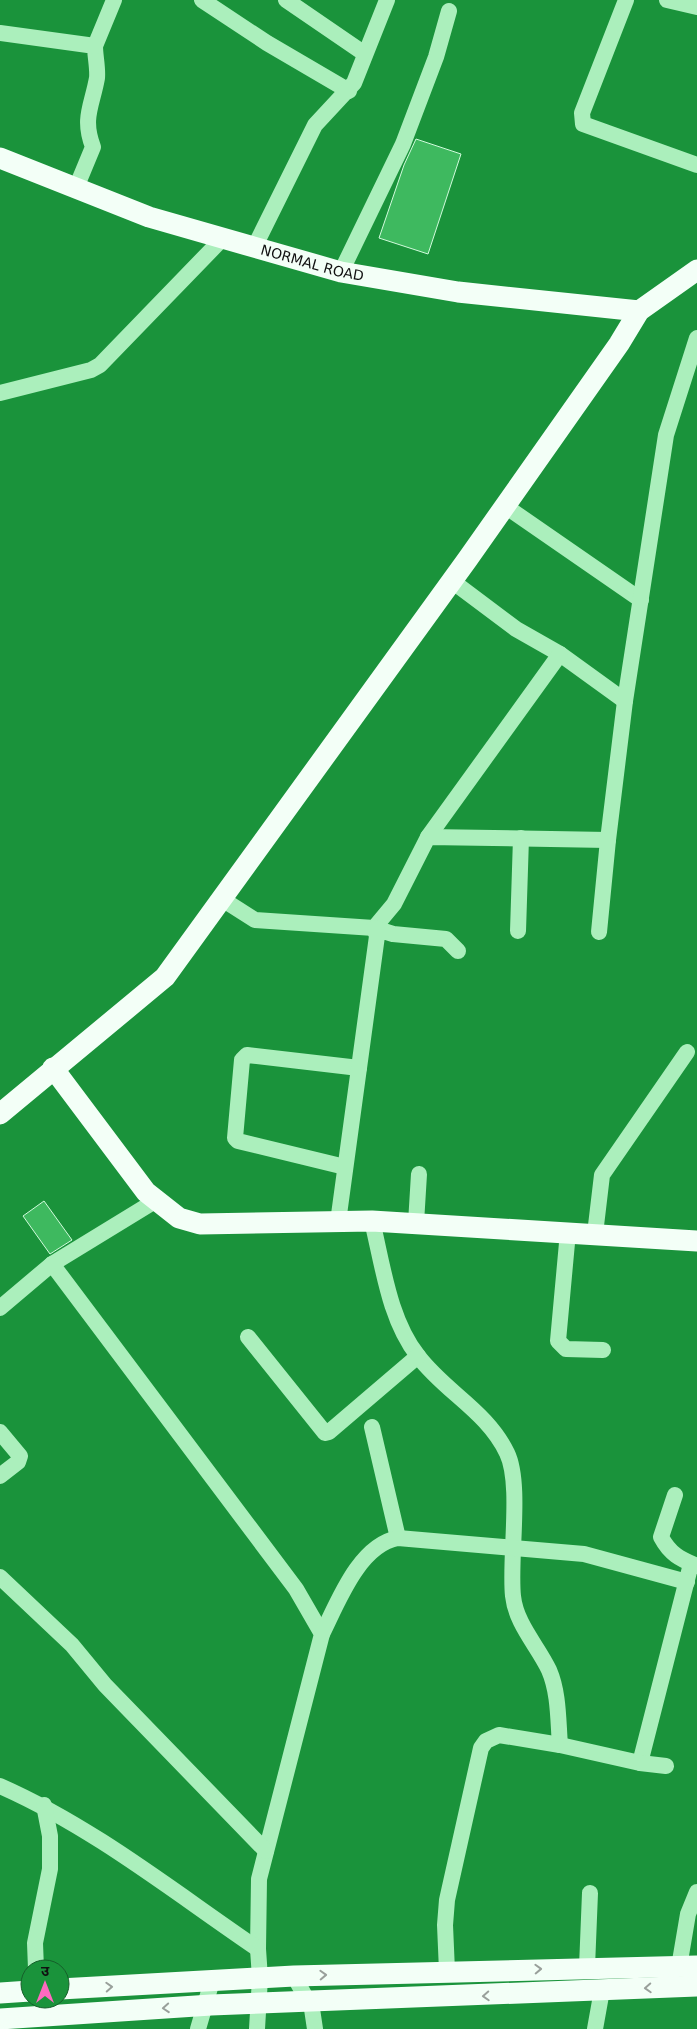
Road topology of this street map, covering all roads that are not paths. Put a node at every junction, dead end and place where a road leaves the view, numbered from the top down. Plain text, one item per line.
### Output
1 (114, 0) edge
2 (202, 0) edge
3 (286, 0) edge
4 (626, 0) edge
5 (667, 0) edge
6 (383, 2) edge
7 (697, 7) edge
8 (449, 11) dead end
9 (0, 32) edge
10 (94, 46) junction
11 (365, 54) junction
12 (349, 91) junction
13 (0, 158) edge
14 (697, 166) edge
15 (76, 188) junction
16 (223, 238) junction
17 (254, 248) junction
18 (697, 270) edge
19 (341, 272) junction
20 (639, 311) junction
21 (697, 338) edge
22 (0, 392) edge
23 (505, 506) junction
24 (452, 581) junction
25 (641, 600) junction
26 (560, 654) junction
27 (625, 701) junction
28 (428, 837) junction
29 (522, 838) junction
30 (608, 840) junction
31 (222, 899) junction
32 (374, 928) junction
33 (518, 931) dead end
34 (599, 932) dead end
35 (458, 951) dead end
36 (687, 1052) dead end
37 (53, 1068) junction
38 (359, 1068) junction
39 (0, 1114) edge
40 (345, 1167) junction
41 (419, 1174) dead end
42 (155, 1201) junction
43 (372, 1221) junction
44 (338, 1222) junction
45 (416, 1223) junction
46 (568, 1232) junction
47 (595, 1234) junction
48 (697, 1241) edge
49 (52, 1264) junction
50 (0, 1308) edge
51 (248, 1337) dead end
52 (603, 1350) dead end
53 (418, 1356) junction
54 (372, 1428) dead end
55 (0, 1432) edge
56 (0, 1476) edge
57 (675, 1495) dead end
58 (398, 1538) junction
59 (511, 1548) junction
60 (694, 1565) edge
61 (0, 1577) edge
62 (687, 1582) junction
63 (322, 1634) junction
64 (560, 1745) junction
65 (640, 1763) junction
66 (666, 1766) dead end
67 (0, 1786) edge
68 (44, 1805) junction
69 (266, 1851) junction
70 (697, 1892) edge
71 (590, 1893) dead end
72 (258, 1949) junction
73 (36, 1959) edge
74 (688, 1966) edge
75 (587, 1967) junction
76 (447, 1971) junction
77 (294, 1976) junction
78 (260, 1978) junction
79 (212, 1981) junction
80 (697, 1986) edge
81 (70, 1988) edge
82 (602, 1990) junction
83 (20, 1992) edge
84 (0, 1993) edge
85 (309, 2002) junction
86 (259, 2003) junction
87 (206, 2005) junction
88 (0, 2019) edge
89 (198, 2029) edge
90 (257, 2029) edge
91 (315, 2029) edge
92 (595, 2029) edge

1 - 10 street
2 - 12 street
3 - 11 street
4 - 14 street
5 - 7 street
6 - 11 street
8 - 19 street
9 - 10 street
10 - 15 street
11 - 12 street
12 - 17 street
13 - 15 main road, NORMAL ROAD
15 - 16 main road, NORMAL ROAD
16 - 17 main road, NORMAL ROAD
16 - 22 street
17 - 19 main road, NORMAL ROAD
18 - 20 main road
19 - 20 main road, NORMAL ROAD
20 - 23 main road
21 - 25 street
23 - 24 main road
23 - 25 street
24 - 26 street
24 - 31 main road
25 - 27 street
26 - 27 street
26 - 28 street
27 - 30 street
28 - 29 street
28 - 32 street
29 - 30 street
29 - 33 street
30 - 34 street
31 - 32 street
31 - 37 main road
32 - 35 street
32 - 38 street
36 - 47 street
37 - 39 main road
37 - 42 main road
38 - 40 street
38 - 40 street
40 - 44 street
41 - 45 street
42 - 44 main road
42 - 49 street
43 - 44 main road
43 - 45 main road
43 - 53 street
45 - 46 main road
46 - 47 main road
46 - 52 street
47 - 48 main road
49 - 50 street
49 - 63 street
51 - 53 street
53 - 59 street
54 - 58 street
55 - 56 street
57 - 60 street
58 - 59 street
58 - 63 street
59 - 62 street
59 - 64 street
60 - 62 street
61 - 69 street
62 - 65 street
63 - 69 street
64 - 65 street
64 - 76 street
65 - 66 street
67 - 68 street
68 - 72 street
68 - 73 street
69 - 72 street
70 - 74 street
71 - 75 street
72 - 78 street
74 - 75 main road
76 -> 75 main road
77 -> 76 main road
77 - 78 main road
77 - 85 street
78 - 79 main road
78 - 86 street
81 -> 79 main road
79 - 87 street
80 -> 82 main road
82 -> 85 main road
82 - 92 street
83 - 84 main road
85 - 86 main road
85 - 91 street
86 - 87 main road
86 - 90 street
87 -> 88 main road
87 - 89 street

